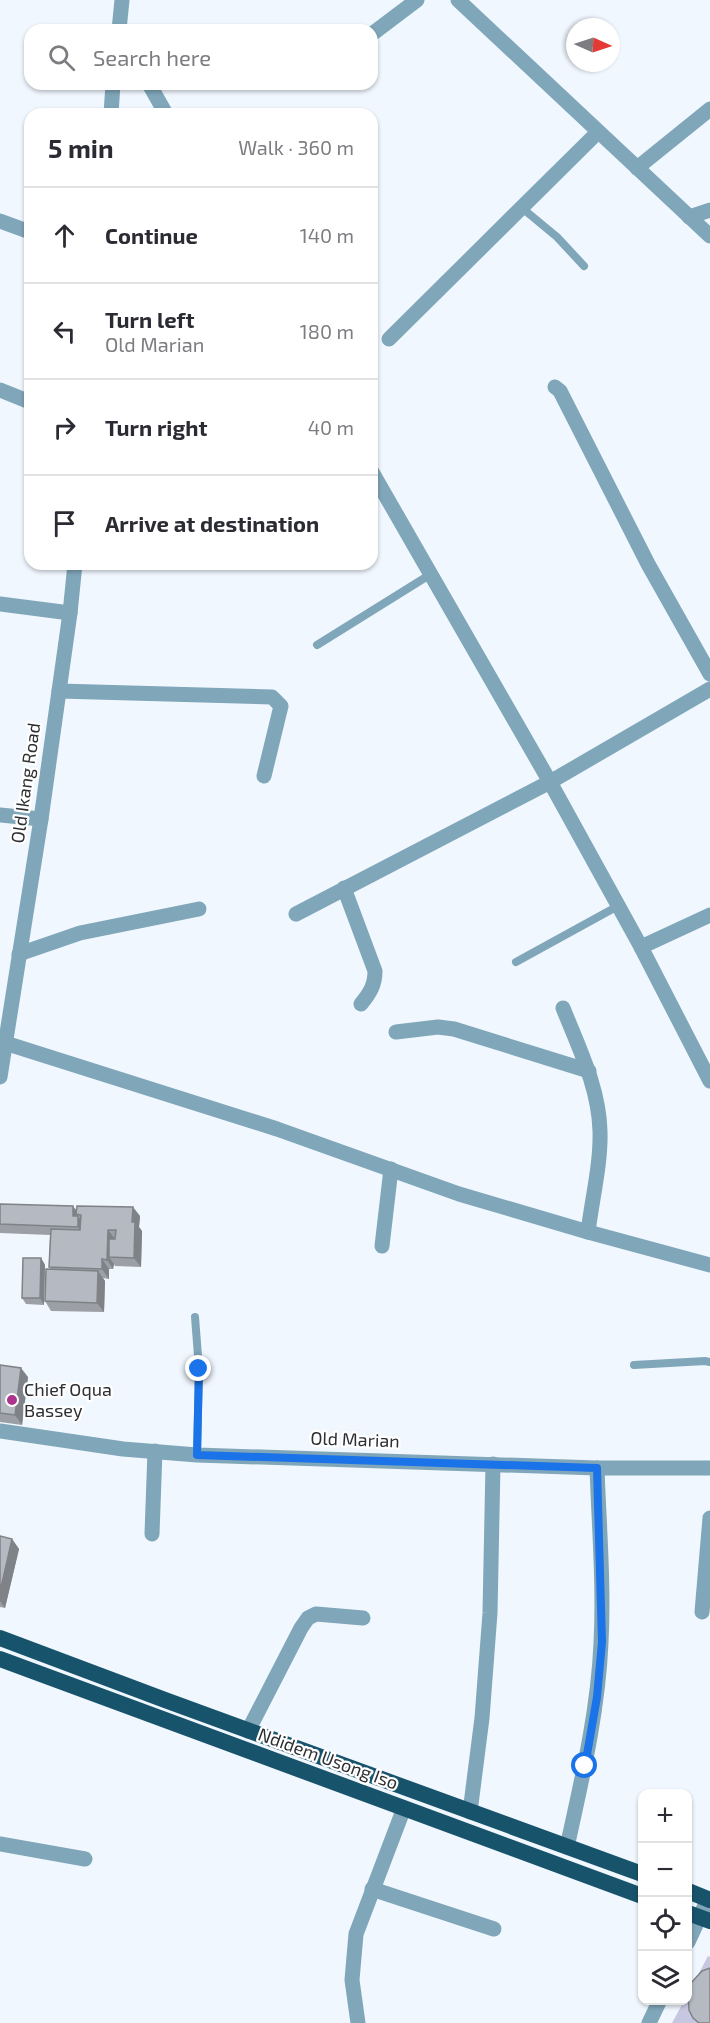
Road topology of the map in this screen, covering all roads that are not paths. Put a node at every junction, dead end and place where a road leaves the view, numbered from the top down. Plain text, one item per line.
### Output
1 (122, 0) edge
2 (417, 0) edge
3 (458, 0) edge
4 (120, 24) edge
5 (378, 29) edge
6 (113, 90) edge
7 (152, 90) edge
8 (111, 108) edge
9 (163, 108) edge
10 (710, 109) edge
11 (598, 132) junction
12 (637, 168) junction
13 (522, 208) junction
14 (710, 210) edge
15 (689, 217) junction
16 (0, 221) edge
17 (24, 230) edge
18 (710, 236) edge
19 (584, 266) dead end
20 (389, 339) dead end
21 (555, 387) dead end
22 (0, 390) edge
23 (24, 400) edge
24 (378, 482) edge
25 (74, 570) edge
26 (431, 574) junction
27 (0, 604) edge
28 (70, 613) junction
29 (317, 645) dead end
30 (710, 674) edge
31 (710, 689) edge
32 (59, 691) junction
33 (264, 776) dead end
34 (550, 782) junction
35 (0, 815) edge
36 (41, 819) junction
37 (344, 888) junction
38 (618, 906) junction
39 (199, 909) dead end
40 (296, 914) dead end
41 (710, 915) edge
42 (641, 947) junction
43 (19, 954) junction
44 (516, 962) dead end
45 (361, 1004) dead end
46 (563, 1008) dead end
47 (396, 1032) dead end
48 (5, 1043) junction
49 (1, 1067) edge
50 (589, 1071) junction
51 (710, 1081) edge
52 (391, 1168) junction
53 (588, 1232) junction
54 (382, 1246) dead end
55 (710, 1265) edge
56 (195, 1317) dead end
57 (710, 1362) edge
58 (634, 1365) dead end
59 (0, 1431) edge
60 (155, 1451) junction
61 (197, 1455) junction
62 (493, 1464) junction
63 (597, 1468) junction
64 (710, 1468) edge
65 (710, 1518) edge
66 (152, 1534) dead end
67 (702, 1612) dead end
68 (363, 1618) dead end
69 (0, 1638) edge
70 (0, 1659) edge
71 (248, 1731) junction
72 (404, 1808) junction
73 (470, 1812) junction
74 (0, 1844) edge
75 (567, 1847) junction
76 (85, 1859) dead end
77 (638, 1873) edge
78 (372, 1889) junction
79 (692, 1893) edge
80 (638, 1895) edge
81 (709, 1899) edge
82 (699, 1917) edge
83 (494, 1929) dead end
84 (692, 1932) edge
85 (658, 2005) edge
86 (358, 2023) edge
87 (649, 2023) edge

1 - 4 street
2 - 5 street
3 - 11 street
6 - 8 street
7 - 9 street
10 - 12 street
11 - 12 street
11 - 13 street
12 - 15 street
13 - 19 lane
13 - 20 street
14 - 15 street
15 - 18 street
16 - 17 street
21 - 30 street
22 - 23 street
24 - 26 street
25 - 28 street, Old Ikang Road
26 - 29 lane
26 - 34 street
27 - 28 street
28 - 32 street, Old Ikang Road
31 - 34 street
32 - 33 street
32 - 36 street, Old Ikang Road
34 - 37 street
34 - 38 street
35 - 36 street
36 - 43 street, Old Ikang Road
37 - 40 street
37 - 45 street
38 - 42 street
38 - 44 lane
39 - 43 street
41 - 42 street
42 - 51 street
43 - 48 street, Old Ikang Road
46 - 50 street
47 - 50 street
48 - 49 street, Old Ikang Road
48 - 52 street
50 - 53 street
52 - 53 street
52 - 54 street
53 - 55 street
56 - 61 lane
57 - 58 lane
59 - 60 street, Old Marian
60 - 61 street, Old Marian
60 - 66 street
61 - 62 street, Old Marian
62 - 63 street, Old Marian
62 - 73 street
63 - 64 street, Old Marian
63 - 75 street
65 - 67 street
68 - 71 street
69 - 71 highway, Ndidem Usong Iso
70 - 72 highway, Ndidem Usong Iso
71 - 73 highway, Ndidem Usong Iso
72 - 78 street
72 - 80 highway, Ndidem Usong Iso
73 - 75 highway, Ndidem Usong Iso
74 - 76 street
75 - 77 highway, Ndidem Usong Iso
78 - 83 street
78 - 86 street
79 - 81 highway
81 - 82 street
82 - 84 street
85 - 87 street

